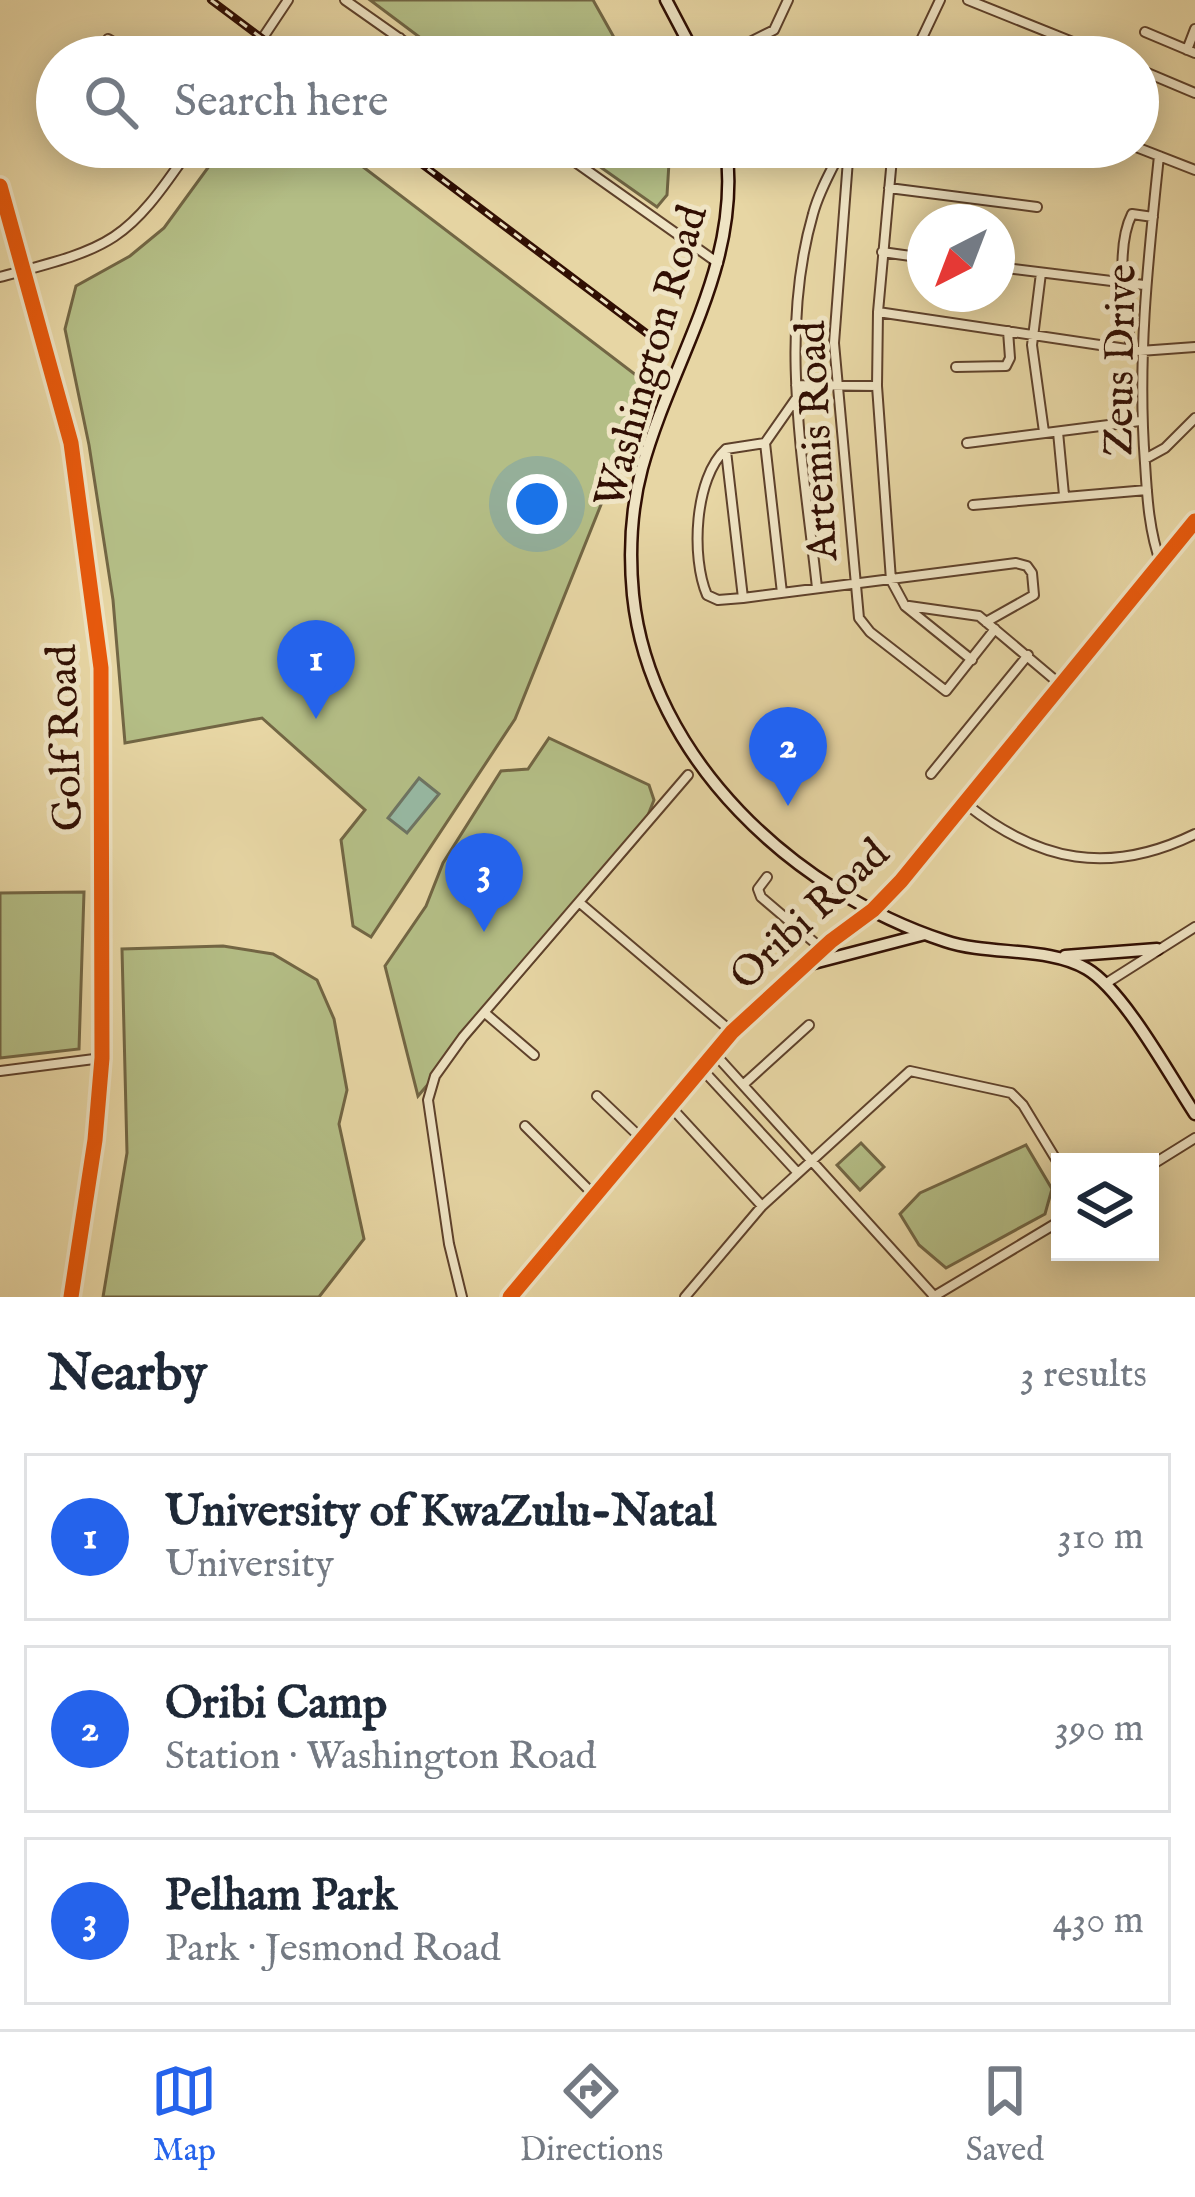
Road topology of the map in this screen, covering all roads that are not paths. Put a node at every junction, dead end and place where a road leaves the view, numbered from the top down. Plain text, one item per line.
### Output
1 (288, 0) edge
2 (345, 0) edge
3 (666, 0) edge
4 (788, 0) edge
5 (940, 0) edge
6 (968, 0) edge
7 (1195, 28) edge
8 (1145, 32) dead end
9 (264, 36) edge
10 (397, 36) edge
11 (685, 36) edge
12 (762, 36) edge
13 (923, 36) edge
14 (1058, 36) edge
15 (1155, 36) edge
16 (1159, 38) edge
17 (1191, 51) edge
18 (1159, 78) edge
19 (1195, 92) edge
20 (1159, 156) edge
21 (176, 168) edge
22 (584, 168) edge
23 (727, 168) edge
24 (835, 168) edge
25 (845, 168) edge
26 (890, 168) edge
27 (1158, 168) edge
28 (1195, 170) edge
29 (0, 186) edge
30 (889, 188) junction
31 (1037, 207) dead end
32 (1153, 217) junction
33 (882, 252) junction
34 (907, 255) edge
35 (719, 263) junction
36 (1015, 269) edge
37 (22, 272) junction
38 (1041, 273) junction
39 (0, 278) edge
40 (1121, 283) junction
41 (1144, 285) junction
42 (878, 312) junction
43 (1008, 331) junction
44 (1033, 333) junction
45 (1195, 346) edge
46 (1136, 350) junction
47 (956, 367) dead end
48 (796, 385) junction
49 (877, 386) junction
50 (836, 388) junction
51 (796, 398) junction
52 (1195, 418) edge
53 (1140, 421) junction
54 (1044, 432) junction
55 (1058, 432) junction
56 (967, 442) dead end
57 (765, 443) junction
58 (726, 449) junction
59 (1144, 459) junction
60 (1147, 490) junction
61 (1064, 495) junction
62 (973, 505) dead end
63 (1195, 521) edge
64 (1160, 564) junction
65 (891, 580) junction
66 (853, 583) junction
67 (817, 588) junction
68 (782, 593) junction
69 (742, 598) junction
70 (905, 606) junction
71 (991, 626) junction
72 (1028, 655) junction
73 (972, 659) junction
74 (1061, 685) junction
75 (931, 774) dead end
76 (688, 775) dead end
77 (966, 804) junction
78 (1195, 834) edge
79 (767, 877) dead end
80 (892, 892) junction
81 (851, 900) junction
82 (580, 903) junction
83 (874, 910) junction
84 (903, 924) junction
85 (1195, 927) edge
86 (843, 932) junction
87 (925, 934) junction
88 (826, 945) junction
89 (1157, 949) junction
90 (843, 957) junction
91 (1056, 957) junction
92 (805, 965) junction
93 (1105, 983) junction
94 (485, 1013) junction
95 (808, 1025) dead end
96 (732, 1032) junction
97 (714, 1053) junction
98 (534, 1055) dead end
99 (102, 1058) junction
100 (701, 1068) junction
101 (0, 1071) edge
102 (743, 1084) junction
103 (597, 1096) dead end
104 (669, 1105) junction
105 (764, 1107) junction
106 (1195, 1114) edge
107 (752, 1121) junction
108 (525, 1126) dead end
109 (641, 1138) junction
110 (1195, 1138) edge
111 (1052, 1153) edge
112 (812, 1160) junction
113 (1159, 1160) edge
114 (798, 1173) junction
115 (594, 1195) junction
116 (762, 1207) junction
117 (1051, 1225) edge
118 (71, 1297) edge
119 (462, 1297) edge
120 (510, 1297) edge
121 (685, 1297) edge
122 (933, 1297) edge

1 - 9 street
2 - 10 street
3 - 11 main road
4 - 12 street
5 - 13 street
6 - 14 street
7 - 17 street
8 - 15 street
16 - 17 street
18 - 19 street
20 - 28 street
21 - 37 street
22 - 35 street
23 - 35 main road, Washington Road
24 - 48 street
25 - 50 street, Artemis Road
26 - 30 street
27 - 32 street, Zeus Drive
29 - 37 street, Golf Road
30 - 31 street
30 - 33 street
32 - 40 street
32 - 41 street, Zeus Drive
33 - 34 street
33 - 42 street
35 - 81 main road, Washington Road
36 - 38 street
37 - 39 street
37 - 99 street, Golf Road
38 - 40 street
38 - 44 street
40 - 41 street
40 - 46 street
41 - 46 street, Zeus Drive
42 - 43 street
42 - 49 street
43 - 44 street
43 - 47 street
44 - 46 street
44 - 54 street
45 - 46 street
46 - 53 street, Zeus Drive
48 - 50 street
48 - 51 street
49 - 50 street
49 - 65 street
50 - 66 street, Artemis Road
51 - 57 street
51 - 67 street
52 - 59 street
53 - 55 street
53 - 59 street, Zeus Drive
54 - 55 street
54 - 56 street
55 - 61 street
57 - 58 street
57 - 68 street
58 - 69 street
58 - 69 street
59 - 60 street, Zeus Drive
60 - 61 street
60 - 64 street, Zeus Drive
61 - 62 street
63 - 64 main road, Oribi Road
64 - 74 main road, Oribi Road
65 - 66 street
65 - 70 street
65 - 71 street
66 - 67 street
66 - 73 street, Artemis Road
67 - 68 street
68 - 69 street
70 - 71 street
70 - 73 street
71 - 72 street
71 - 73 street
72 - 74 street
72 - 75 street
74 - 77 main road, Oribi Road
76 - 82 street
77 - 78 street
77 - 80 main road, Oribi Road
79 - 88 street
80 - 83 main road, Oribi Road
80 - 84 main road
81 - 83 main road, Washington Road
81 - 86 main road
82 - 94 street
82 - 96 street
83 - 84 main road, Washington Road
83 - 86 main road, Oribi Road
84 - 87 main road, Washington Road
85 - 89 street
86 - 88 main road, Oribi Road
87 - 90 main road
87 - 91 main road, Washington Road
88 - 90 main road
88 - 92 main road, Oribi Road
89 - 91 main road
89 - 93 street
90 - 92 main road
91 - 93 main road
92 - 96 main road, Oribi Road
93 - 106 main road
94 - 98 street
94 - 119 street
95 - 102 street
96 - 97 main road, Oribi Road
97 - 100 main road, Oribi Road
97 - 102 street
99 - 101 street
99 - 118 street, Golf Road
100 - 104 main road, Oribi Road
100 - 107 street
102 - 105 street
103 - 109 street
104 - 109 main road, Oribi Road
104 - 116 street
105 - 107 street
105 - 112 street
107 - 114 street
108 - 115 street
109 - 115 main road, Oribi Road
110 - 113 street
111 - 112 street
112 - 114 street
112 - 122 street
114 - 116 street
115 - 120 main road, Oribi Road
116 - 121 street
117 - 122 street

